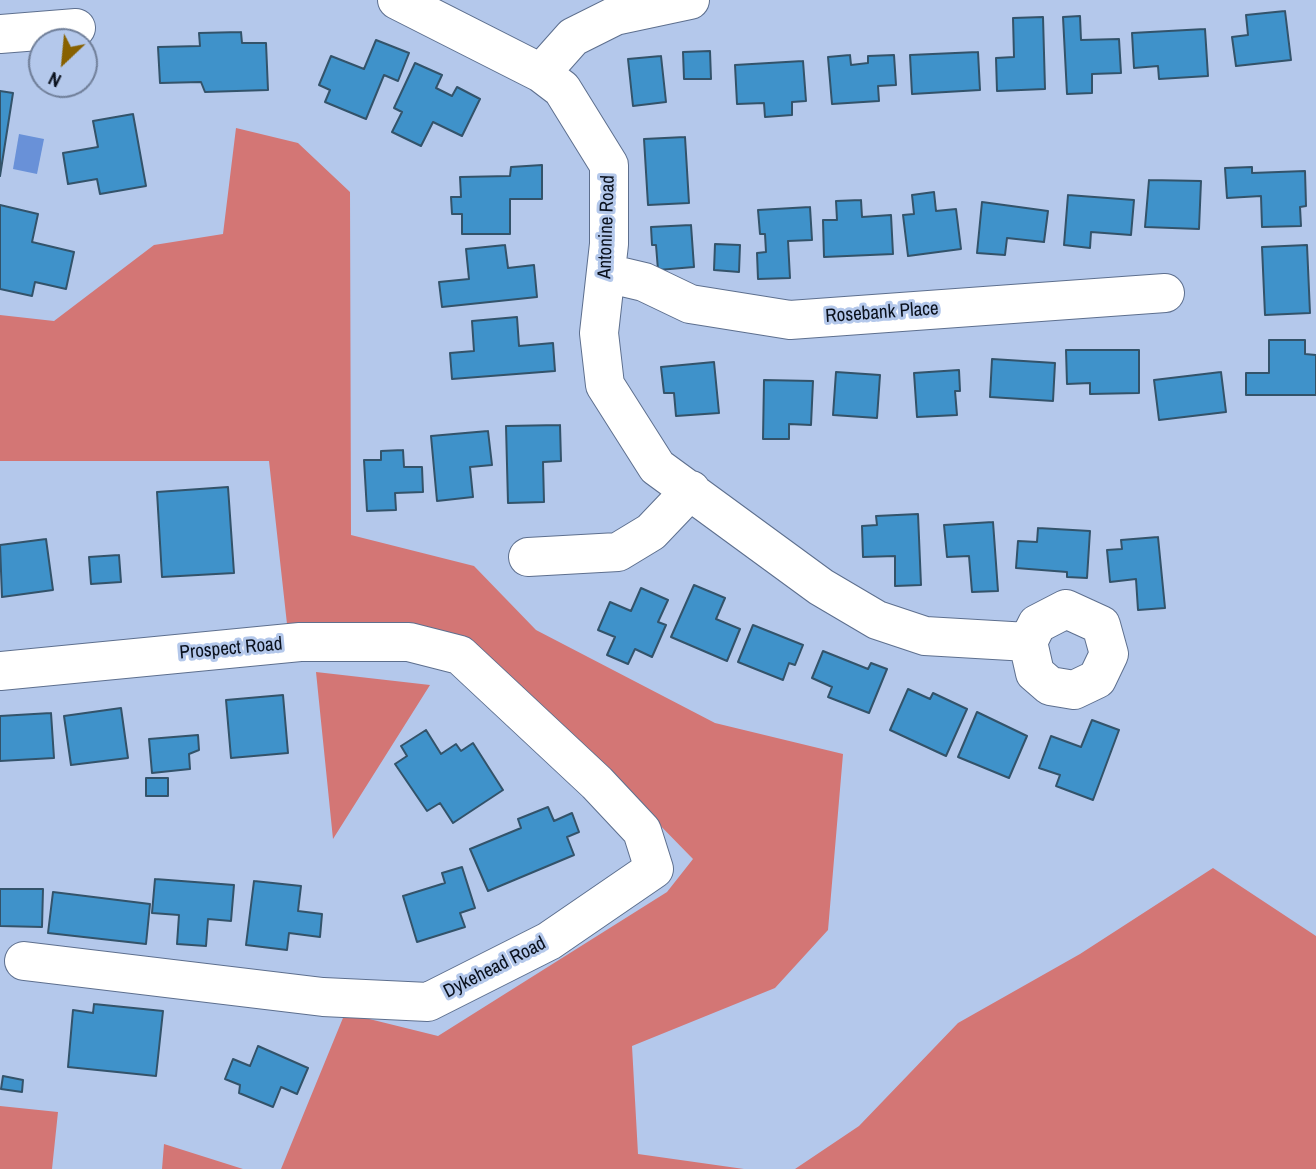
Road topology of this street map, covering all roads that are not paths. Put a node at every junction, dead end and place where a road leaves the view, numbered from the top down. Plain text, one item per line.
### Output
1 (397, 0) edge
2 (690, 0) edge
3 (28, 32) edge
4 (0, 34) edge
5 (541, 73) junction
6 (606, 273) junction
7 (1165, 293) dead end
8 (691, 490) junction
9 (528, 557) dead end
10 (1028, 642) dead end
11 (460, 655) joint
12 (0, 671) edge
13 (24, 961) dead end

1 - 5 street, Antonine Road
2 - 5 street
3 - 4 street
5 - 6 street, Antonine Road
6 - 7 street, Rosebank Place
6 - 8 street, Antonine Road
8 - 9 street
8 - 10 street, Antonine Road
11 - 12 street, Prospect Road
11 - 13 street, Dykehead Road

